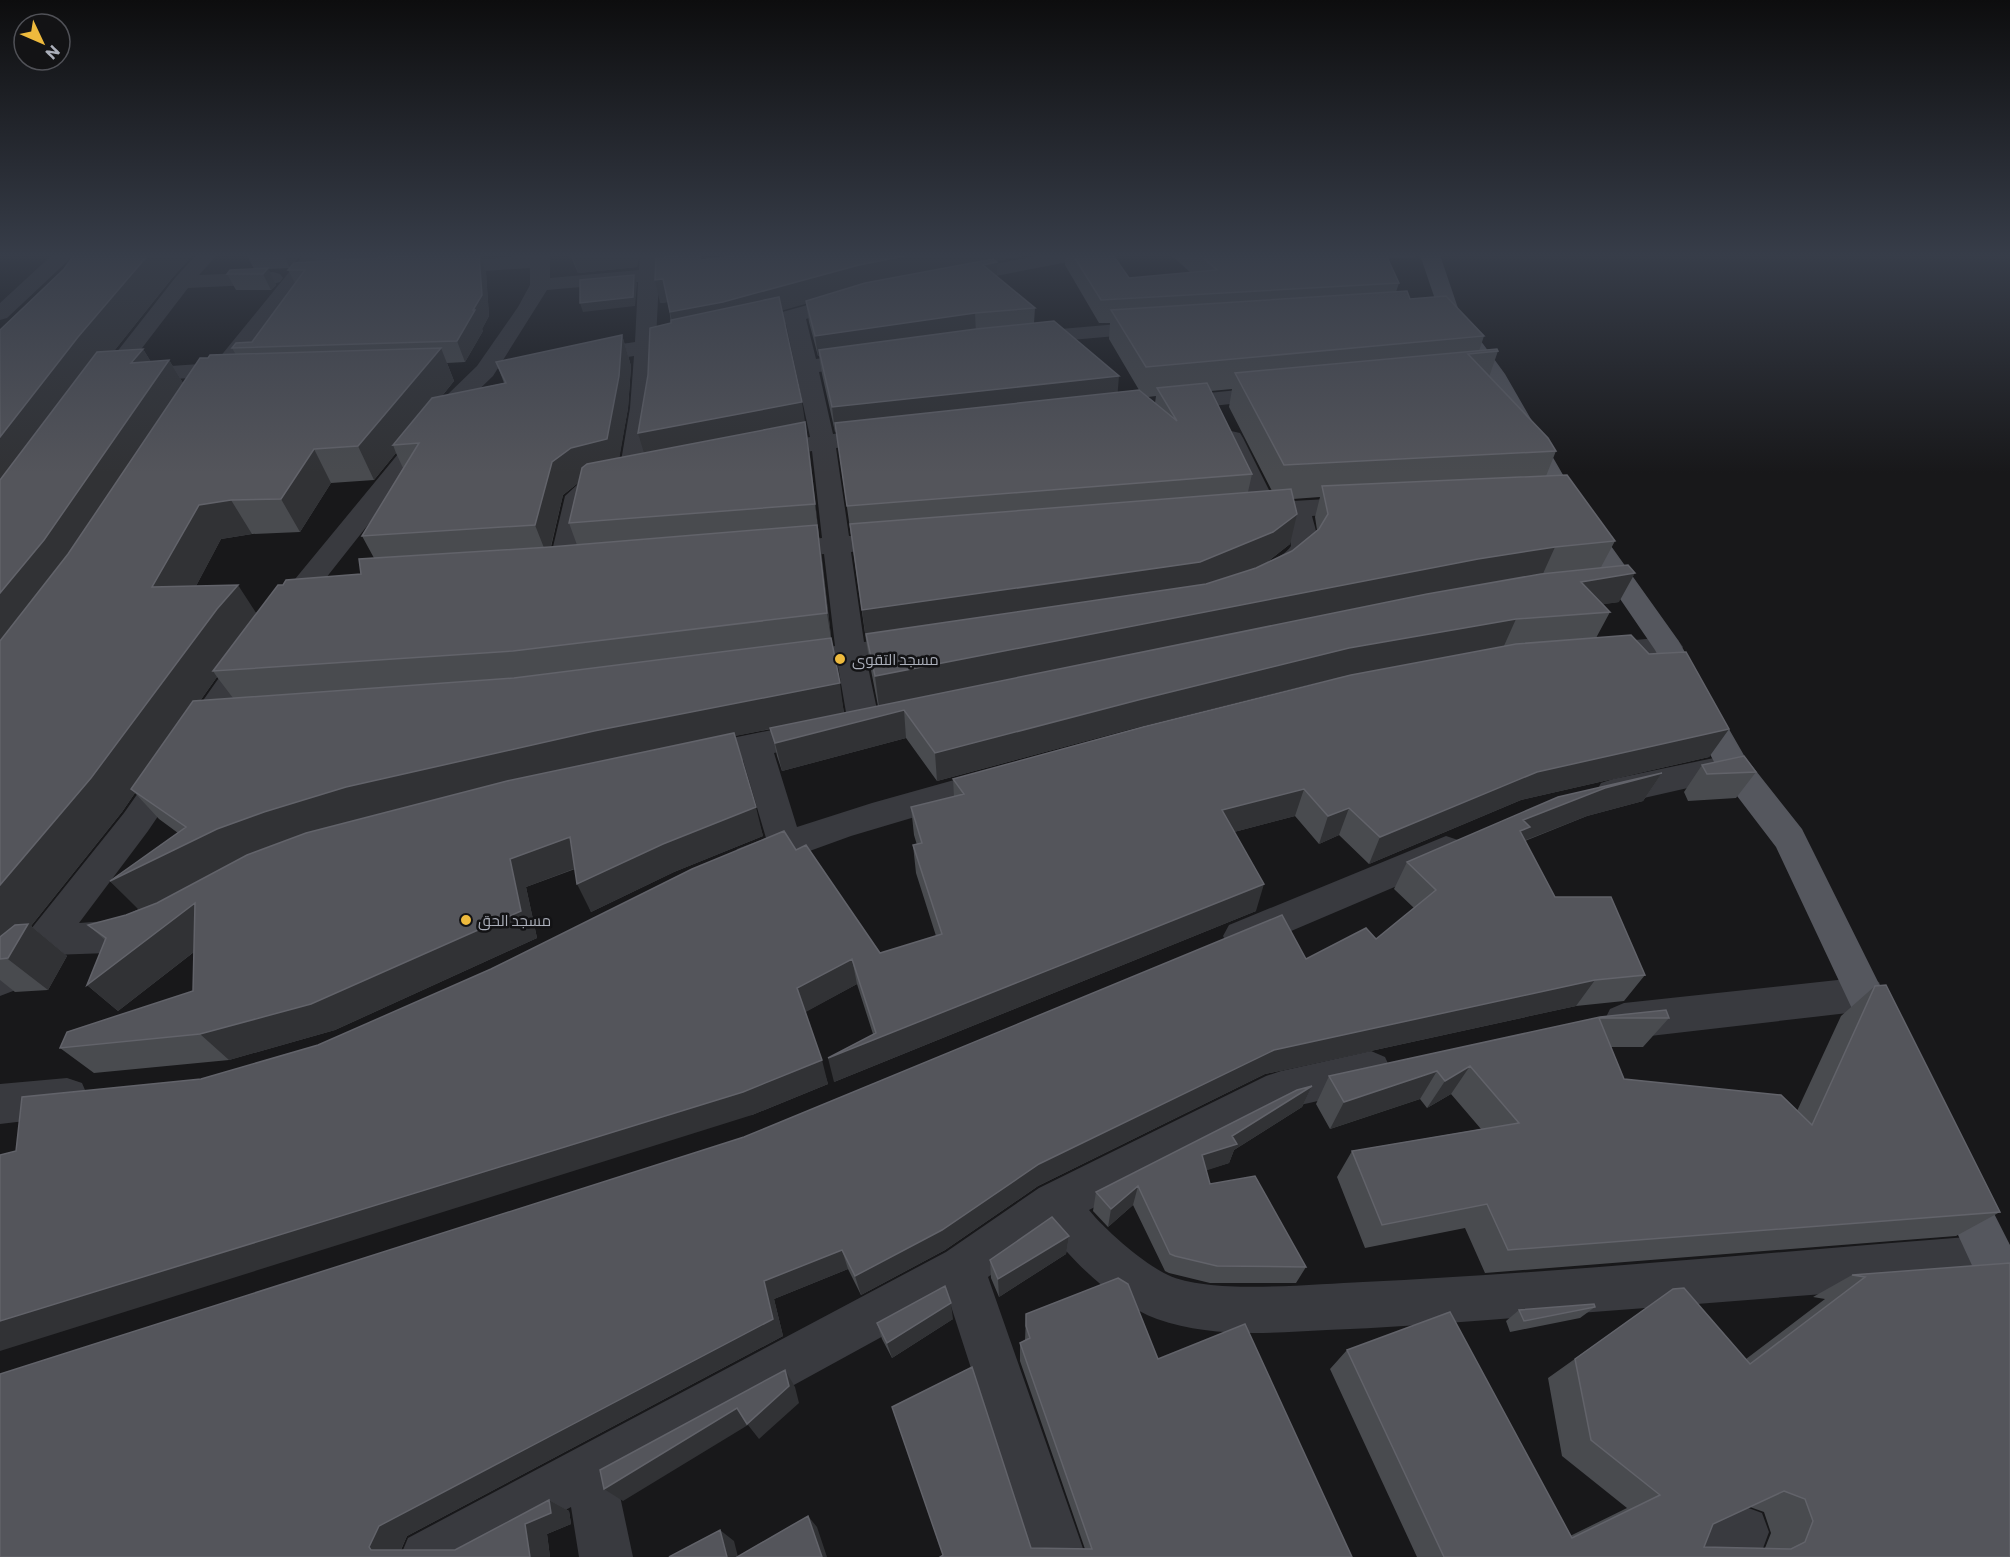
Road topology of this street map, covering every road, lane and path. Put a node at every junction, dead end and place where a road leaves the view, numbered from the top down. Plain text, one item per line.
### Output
1 (147, 328) edge
2 (261, 328) edge
3 (514, 328) edge
4 (647, 328) edge
5 (753, 328) edge
6 (798, 328) edge
7 (1155, 328) edge
8 (1448, 328) edge
9 (1000, 340) edge
10 (646, 349) junction
11 (886, 356) edge
12 (566, 360) edge
13 (807, 367) junction
14 (496, 369) junction
15 (449, 372) dead end
16 (222, 375) junction
17 (109, 376) junction
18 (1294, 392) edge
19 (1212, 399) junction
20 (89, 403) edge
21 (1141, 407) edge
22 (193, 408) edge
23 (905, 433) edge
24 (822, 442) junction
25 (744, 457) edge
26 (1390, 504) edge
27 (1297, 509) junction
28 (1266, 510) junction
29 (1231, 513) edge
30 (928, 537) edge
31 (835, 545) junction
32 (752, 552) edge
33 (562, 568) edge
34 (1620, 581) junction
35 (340, 582) edge
36 (1250, 584) edge
37 (304, 585) junction
38 (1586, 585) edge
39 (942, 642) edge
40 (1668, 647) junction
41 (851, 655) junction
42 (1574, 655) edge
43 (759, 667) edge
44 (242, 717) edge
45 (206, 719) junction
46 (755, 745) junction
47 (669, 762) edge
48 (1732, 766) junction
49 (1023, 772) edge
50 (1578, 801) edge
51 (1481, 835) edge
52 (785, 844) junction
53 (721, 870) edge
54 (171, 916) edge
55 (44, 940) junction
56 (1213, 948) edge
57 (0, 979) edge
58 (1865, 994) junction
59 (1588, 1025) edge
60 (1896, 1058) edge
61 (1406, 1063) edge
62 (99, 1094) edge
63 (0, 1104) edge
64 (1947, 1163) edge
65 (1055, 1204) junction
66 (962, 1268) junction
67 (2001, 1273) edge
68 (589, 1468) junction
69 (1743, 1532) edge
70 (427, 1557) edge
71 (606, 1557) edge
72 (1059, 1557) edge
73 (1696, 1557) edge

1 - 17 street
2 - 16 street
3 - 14 street
4 - 10 street
5 - 10 street
6 - 13 street
7 - 9 street
8 - 34 main road
10 - 12 street
10 - 33 street
11 - 13 street
13 - 24 street
14 - 15 street
14 - 37 street
16 - 17 street
16 - 22 street
17 - 20 street
18 - 19 street
19 - 21 street
19 - 28 street
23 - 24 street
24 - 25 street
24 - 31 street
26 - 27 street
27 - 28 street
27 - 36 street
28 - 29 street
30 - 31 street
31 - 32 street
31 - 41 street
34 - 38 street
34 - 40 main road
35 - 37 street
37 - 45 street
39 - 41 street
40 - 42 street
40 - 48 main road
41 - 43 street
41 - 46 street
44 - 45 street
45 - 55 street
46 - 47 street
46 - 52 street
48 - 50 street
48 - 58 main road
49 - 52 street
51 - 56 street
52 - 53 street
54 - 55 street
55 - 57 street
58 - 59 street
58 - 60 main road
61 - 65 street
62 - 63 street
64 - 67 main road
65 - 66 street
65 - 67 street
66 - 68 street
66 - 72 street
68 - 70 street
68 - 71 street
69 - 73 street

